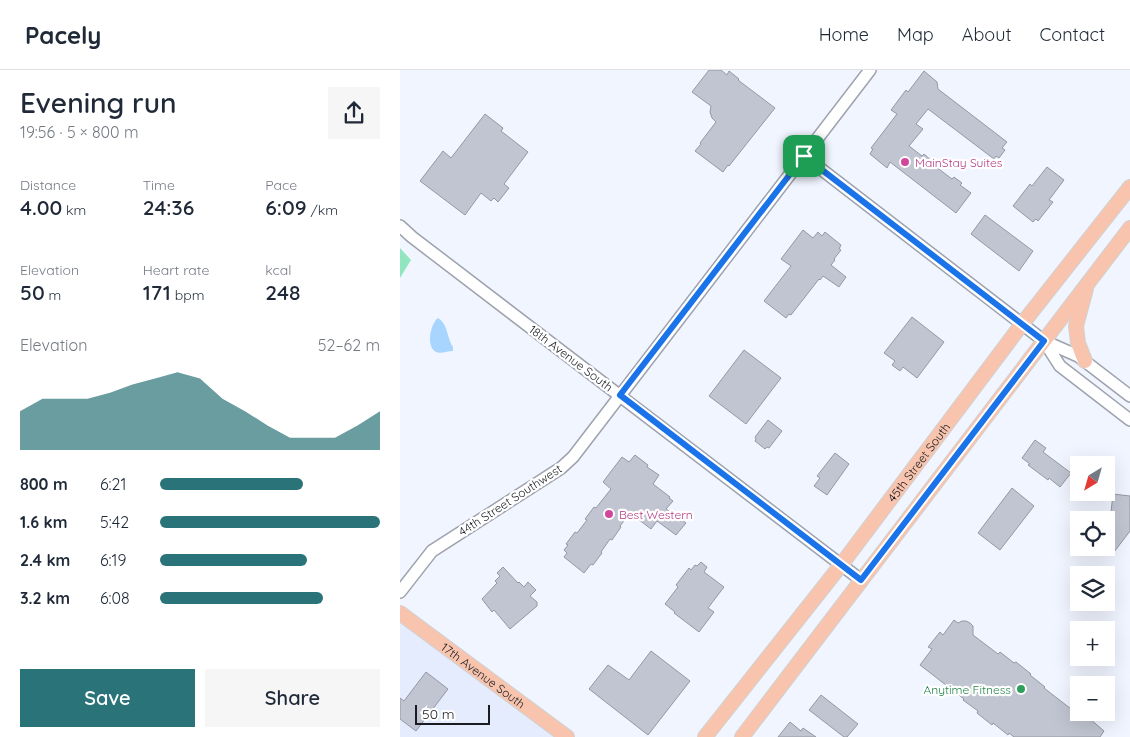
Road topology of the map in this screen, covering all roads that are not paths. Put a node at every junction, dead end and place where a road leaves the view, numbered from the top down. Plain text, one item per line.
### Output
1 (870, 70) edge
2 (804, 156) junction
3 (1130, 187) edge
4 (400, 226) edge
5 (1130, 228) edge
6 (1087, 284) junction
7 (1022, 324) junction
8 (1044, 341) junction
9 (1085, 361) junction
10 (620, 395) junction
11 (1130, 396) edge
12 (1130, 420) edge
13 (841, 565) junction
14 (861, 580) junction
15 (400, 592) edge
16 (400, 613) edge
17 (567, 737) edge
18 (705, 737) edge
19 (742, 737) edge

1 - 2 street, 44th Street Southwest
2 - 7 street
2 - 10 street, 44th Street Southwest
3 - 7 main road, 45th Street South
4 - 10 street, 18th Avenue South
5 - 6 main road
6 - 8 main road
6 - 9 main road
7 - 8 street
7 - 13 main road, 45th Street South
8 - 9 street
8 - 12 street
8 - 14 main road
9 - 11 street
10 - 13 street, 18th Avenue South
10 - 15 street, 44th Street Southwest
13 - 14 street, 18th Avenue South
13 - 18 main road, 45th Street South
14 - 19 main road
16 - 17 main road, 17th Avenue South

